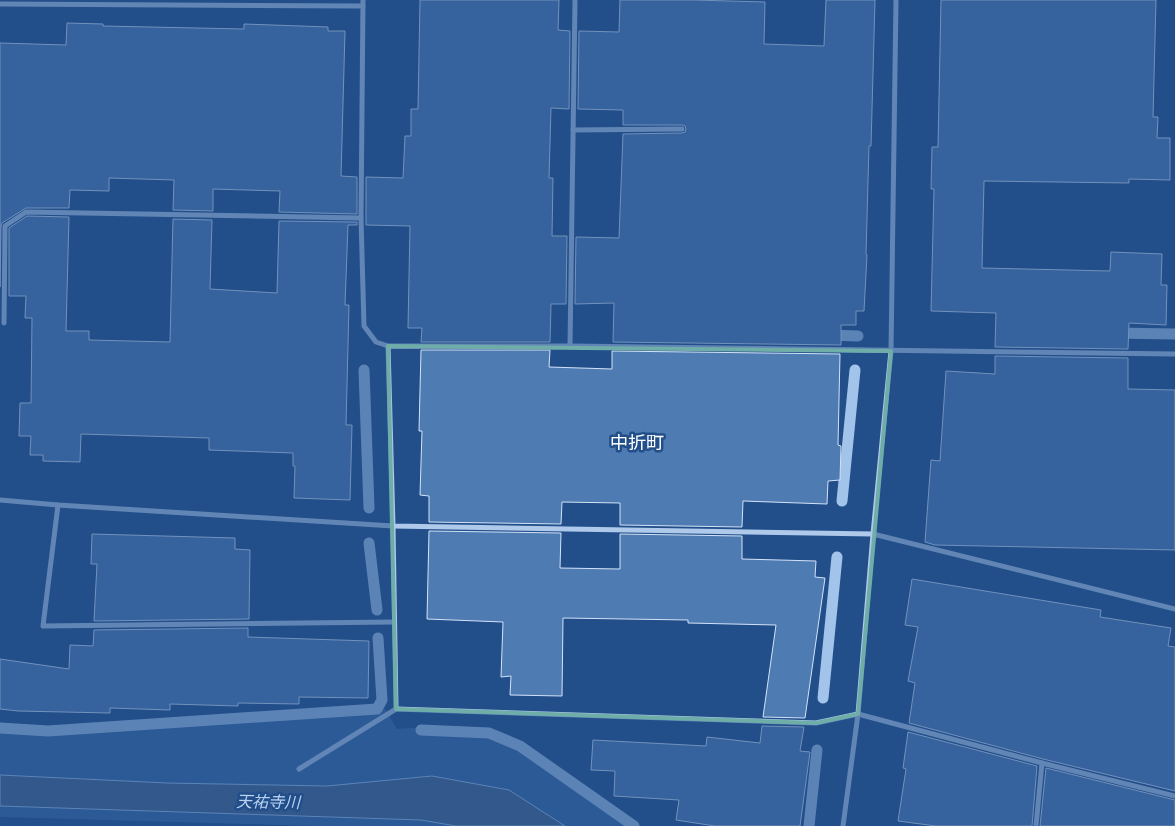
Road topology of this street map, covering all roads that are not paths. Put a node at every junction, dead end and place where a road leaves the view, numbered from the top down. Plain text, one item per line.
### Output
1 (575, 0) edge
2 (896, 0) edge
3 (363, 3) edge
4 (0, 4) edge
5 (682, 129) dead end
6 (573, 130) junction
7 (361, 218) junction
8 (4, 323) dead end
9 (388, 346) junction
10 (570, 346) junction
11 (891, 351) junction
12 (1175, 354) edge
13 (0, 500) edge
14 (58, 505) junction
15 (393, 526) junction
16 (873, 534) junction
17 (1175, 609) edge
18 (394, 622) junction
19 (396, 710) junction
20 (858, 714) junction
21 (1042, 763) junction
22 (299, 769) dead end
23 (1175, 796) edge
24 (843, 826) edge
25 (1036, 826) edge

1 - 6 street
2 - 11 street
3 - 4 street
3 - 7 street
5 - 6 street
6 - 10 street
7 - 8 street
7 - 9 street
9 - 10 street
9 - 15 street
10 - 11 street
11 - 12 street
11 - 16 street
13 - 14 street
14 - 15 street
14 - 18 street
15 - 16 street
15 - 18 street
16 - 17 street
16 - 20 street
18 - 19 street
19 - 20 street
19 - 22 street
20 - 21 street
20 - 24 street
21 - 23 street
21 - 25 street

